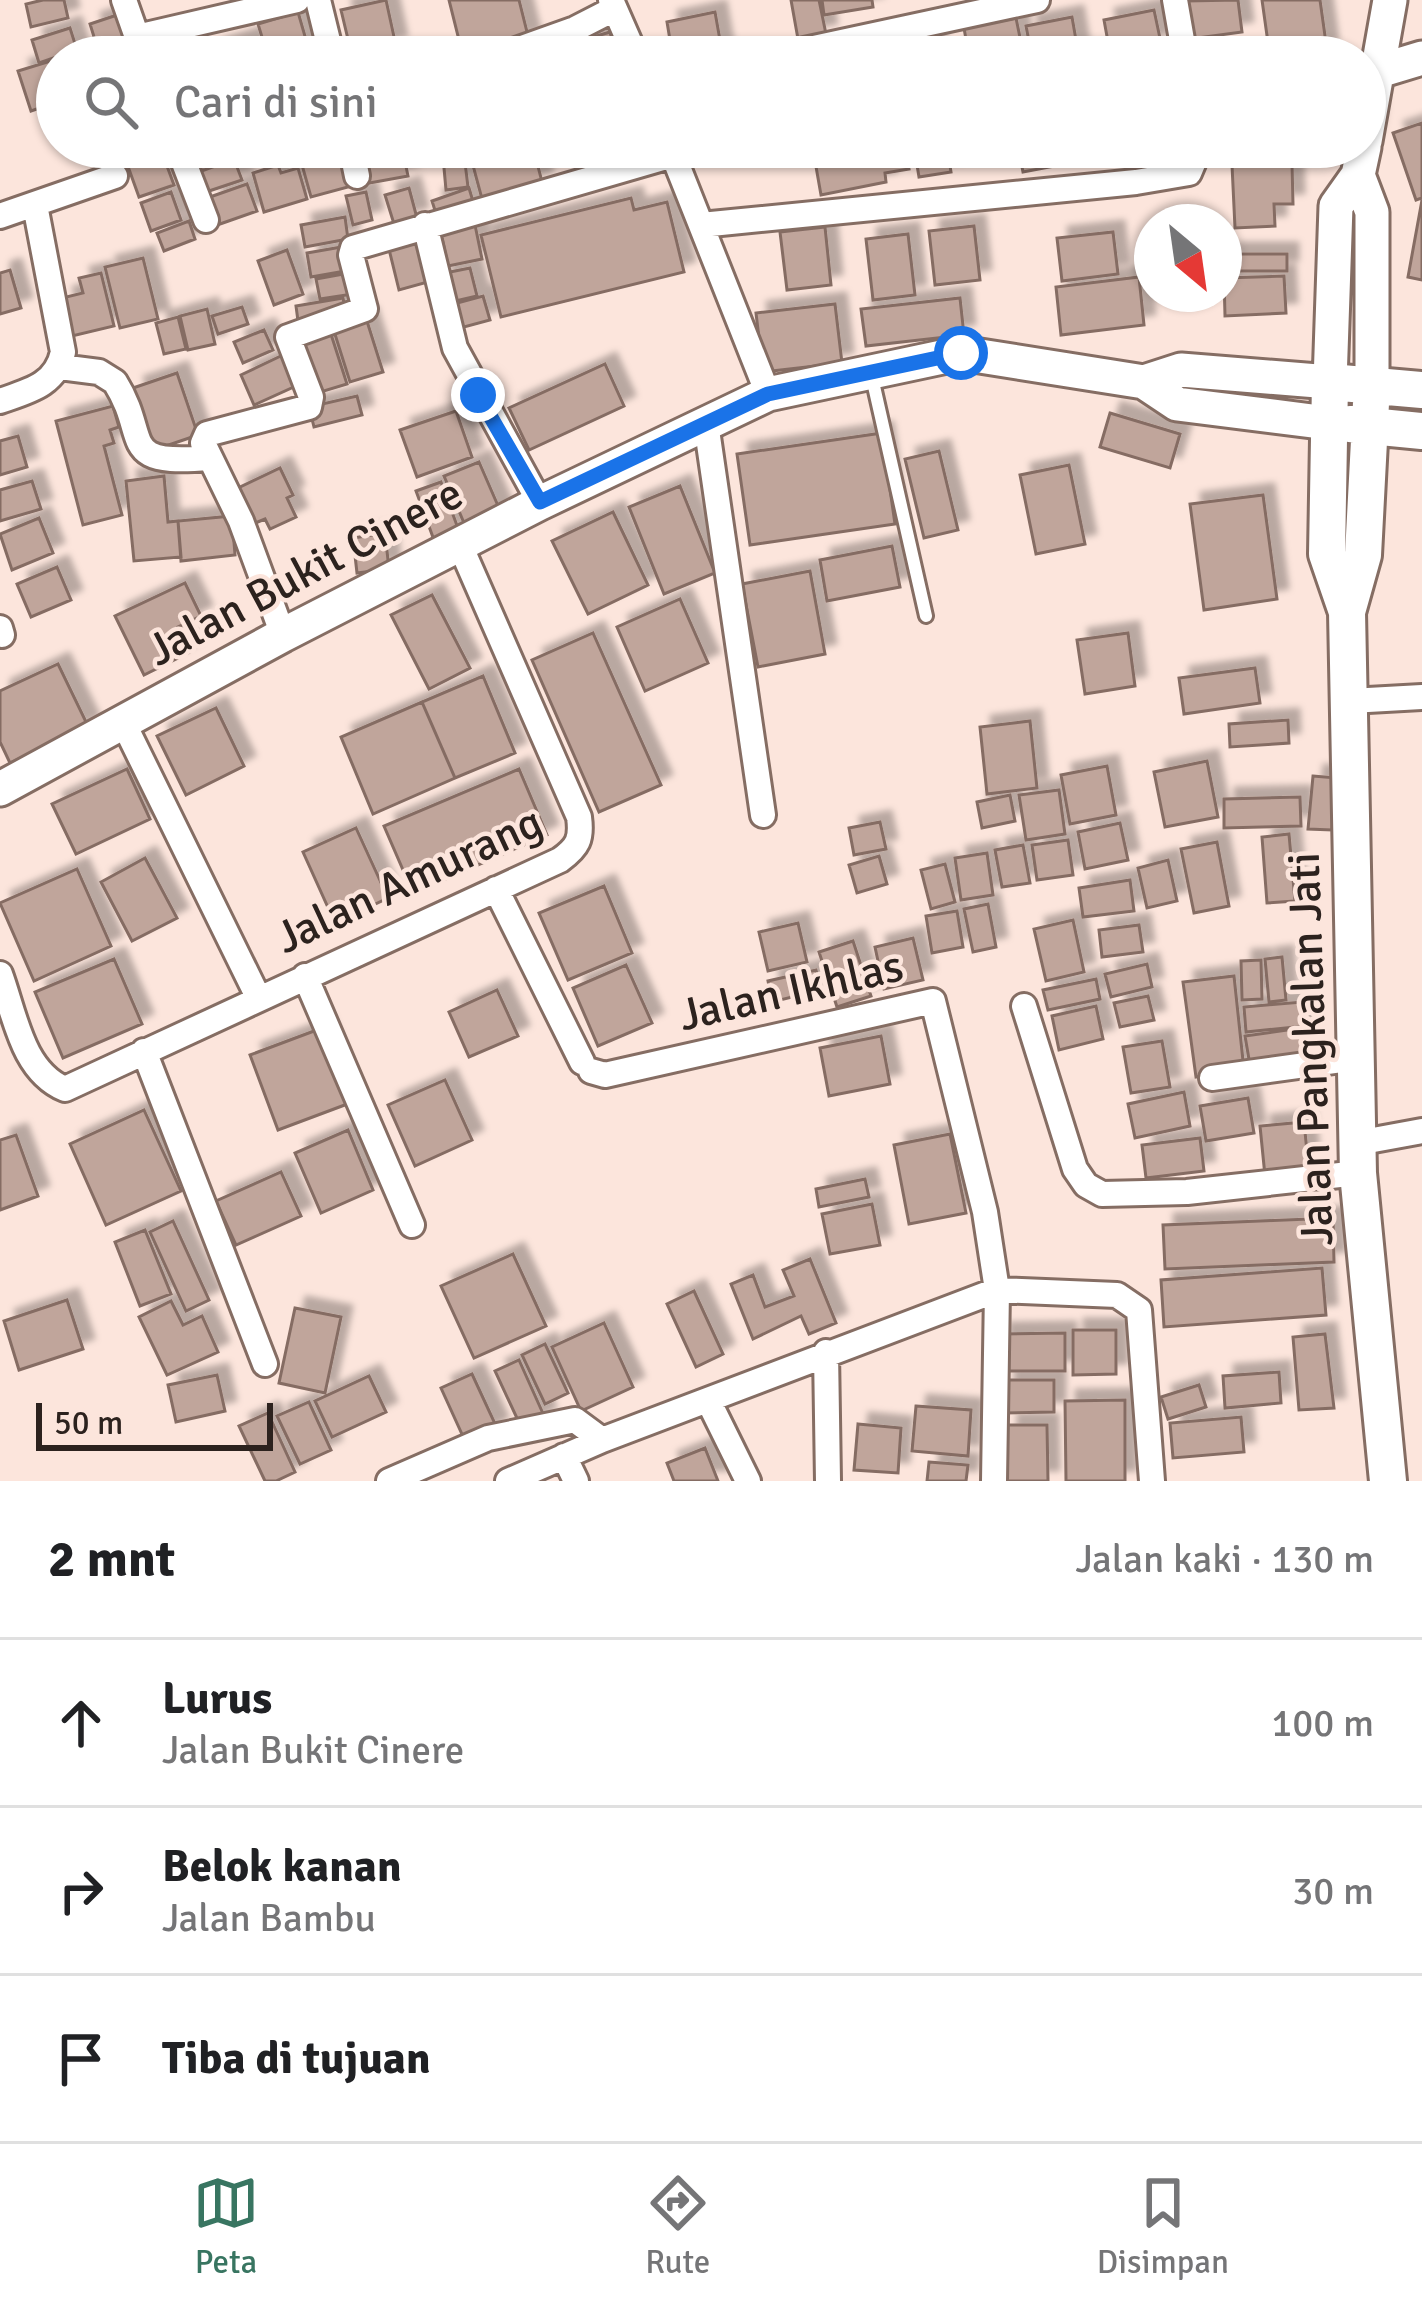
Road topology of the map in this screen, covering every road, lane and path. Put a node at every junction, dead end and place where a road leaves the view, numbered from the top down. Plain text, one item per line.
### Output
1 (124, 0) edge
2 (297, 0) edge
3 (318, 0) edge
4 (1037, 0) edge
5 (1175, 0) edge
6 (1390, 0) edge
7 (613, 4) edge
8 (136, 36) edge
9 (177, 36) edge
10 (327, 36) edge
11 (556, 36) edge
12 (627, 36) edge
13 (870, 36) edge
14 (1181, 36) edge
15 (1384, 36) edge
16 (1422, 58) edge
17 (1386, 69) edge
18 (186, 168) edge
19 (355, 168) edge
20 (614, 168) edge
21 (678, 168) edge
22 (1191, 168) edge
23 (1355, 168) edge
24 (1364, 168) edge
25 (115, 176) dead end
26 (357, 176) dead end
27 (35, 205) junction
28 (0, 216) edge
29 (206, 220) dead end
30 (424, 225) junction
31 (700, 225) junction
32 (60, 367) junction
33 (871, 372) junction
34 (1144, 382) junction
35 (1330, 382) junction
36 (1372, 384) junction
37 (1422, 390) edge
38 (768, 394) junction
39 (0, 401) edge
40 (706, 423) junction
41 (1328, 423) junction
42 (1370, 425) junction
43 (1422, 431) edge
44 (209, 458) junction
45 (540, 502) junction
46 (460, 544) junction
47 (1347, 612) junction
48 (926, 616) dead end
49 (284, 634) junction
50 (1422, 697) edge
51 (1350, 701) junction
52 (123, 722) junction
53 (0, 789) edge
54 (763, 814) dead end
55 (496, 889) junction
56 (0, 974) edge
57 (305, 976) junction
58 (258, 997) junction
59 (1024, 1006) dead end
60 (144, 1051) junction
61 (1356, 1058) junction
62 (1211, 1078) dead end
63 (1422, 1132) edge
64 (1358, 1158) junction
65 (412, 1225) dead end
66 (997, 1290) junction
67 (826, 1352) junction
68 (265, 1364) dead end
69 (708, 1400) junction
70 (602, 1440) junction
71 (564, 1456) junction
72 (389, 1481) edge
73 (508, 1481) edge
74 (576, 1481) edge
75 (748, 1481) edge
76 (828, 1481) edge
77 (994, 1481) edge
78 (1152, 1481) edge
79 (1388, 1481) edge

1 - 8 street
2 - 9 street
3 - 10 street
4 - 13 street
5 - 14 street
6 - 15 street
7 - 11 street
7 - 12 street
16 - 17 street
18 - 29 street
19 - 26 street
20 - 30 street
21 - 31 street
22 - 31 street
23 - 35 street
24 - 36 street
25 - 27 street
27 - 28 street
27 - 32 street
30 - 44 street
30 - 45 street
31 - 38 street
32 - 39 street
32 - 44 street
33 - 34 street, Jalan Bukit Cinere
33 - 38 street, Jalan Bukit Cinere
33 - 48 lane
34 - 35 street, Jalan Bukit Cinere
34 - 41 street, Jalan Bukit Cinere
35 - 36 main road, Jalan Bukit Cinere
35 - 41 main road, Jalan Pangkalan Jati
36 - 37 main road, Jalan Bukit Cinere
36 - 42 main road, Jalan Pangkalan Jati
38 - 40 street, Jalan Bukit Cinere
40 - 45 street, Jalan Bukit Cinere
40 - 54 street
41 - 42 main road, Jalan Bukit Cinere
41 - 47 main road, Jalan Pangkalan Jati
42 - 43 main road, Jalan Bukit Cinere
42 - 47 main road, Jalan Pangkalan Jati
44 - 49 street
45 - 46 street, Jalan Bukit Cinere
46 - 49 street, Jalan Bukit Cinere
46 - 55 street, Jalan Amurang
47 - 51 main road, Jalan Pangkalan Jati
49 - 52 street, Jalan Bukit Cinere
50 - 51 street
51 - 61 main road, Jalan Pangkalan Jati
52 - 53 street, Jalan Bukit Cinere
52 - 58 street
55 - 57 street, Jalan Amurang
55 - 66 street, Jalan Ikhlas
56 - 60 street, Jalan Amurang
57 - 58 street, Jalan Amurang
57 - 65 street
58 - 60 street, Jalan Amurang
59 - 64 street
60 - 68 street
61 - 62 street
61 - 64 main road, Jalan Pangkalan Jati
63 - 64 street
64 - 79 main road, Jalan Pangkalan Jati
66 - 67 street
66 - 77 street
66 - 78 street
67 - 69 street
67 - 76 street
69 - 70 street
69 - 75 street
70 - 71 street
70 - 72 street
71 - 73 street
71 - 74 street

